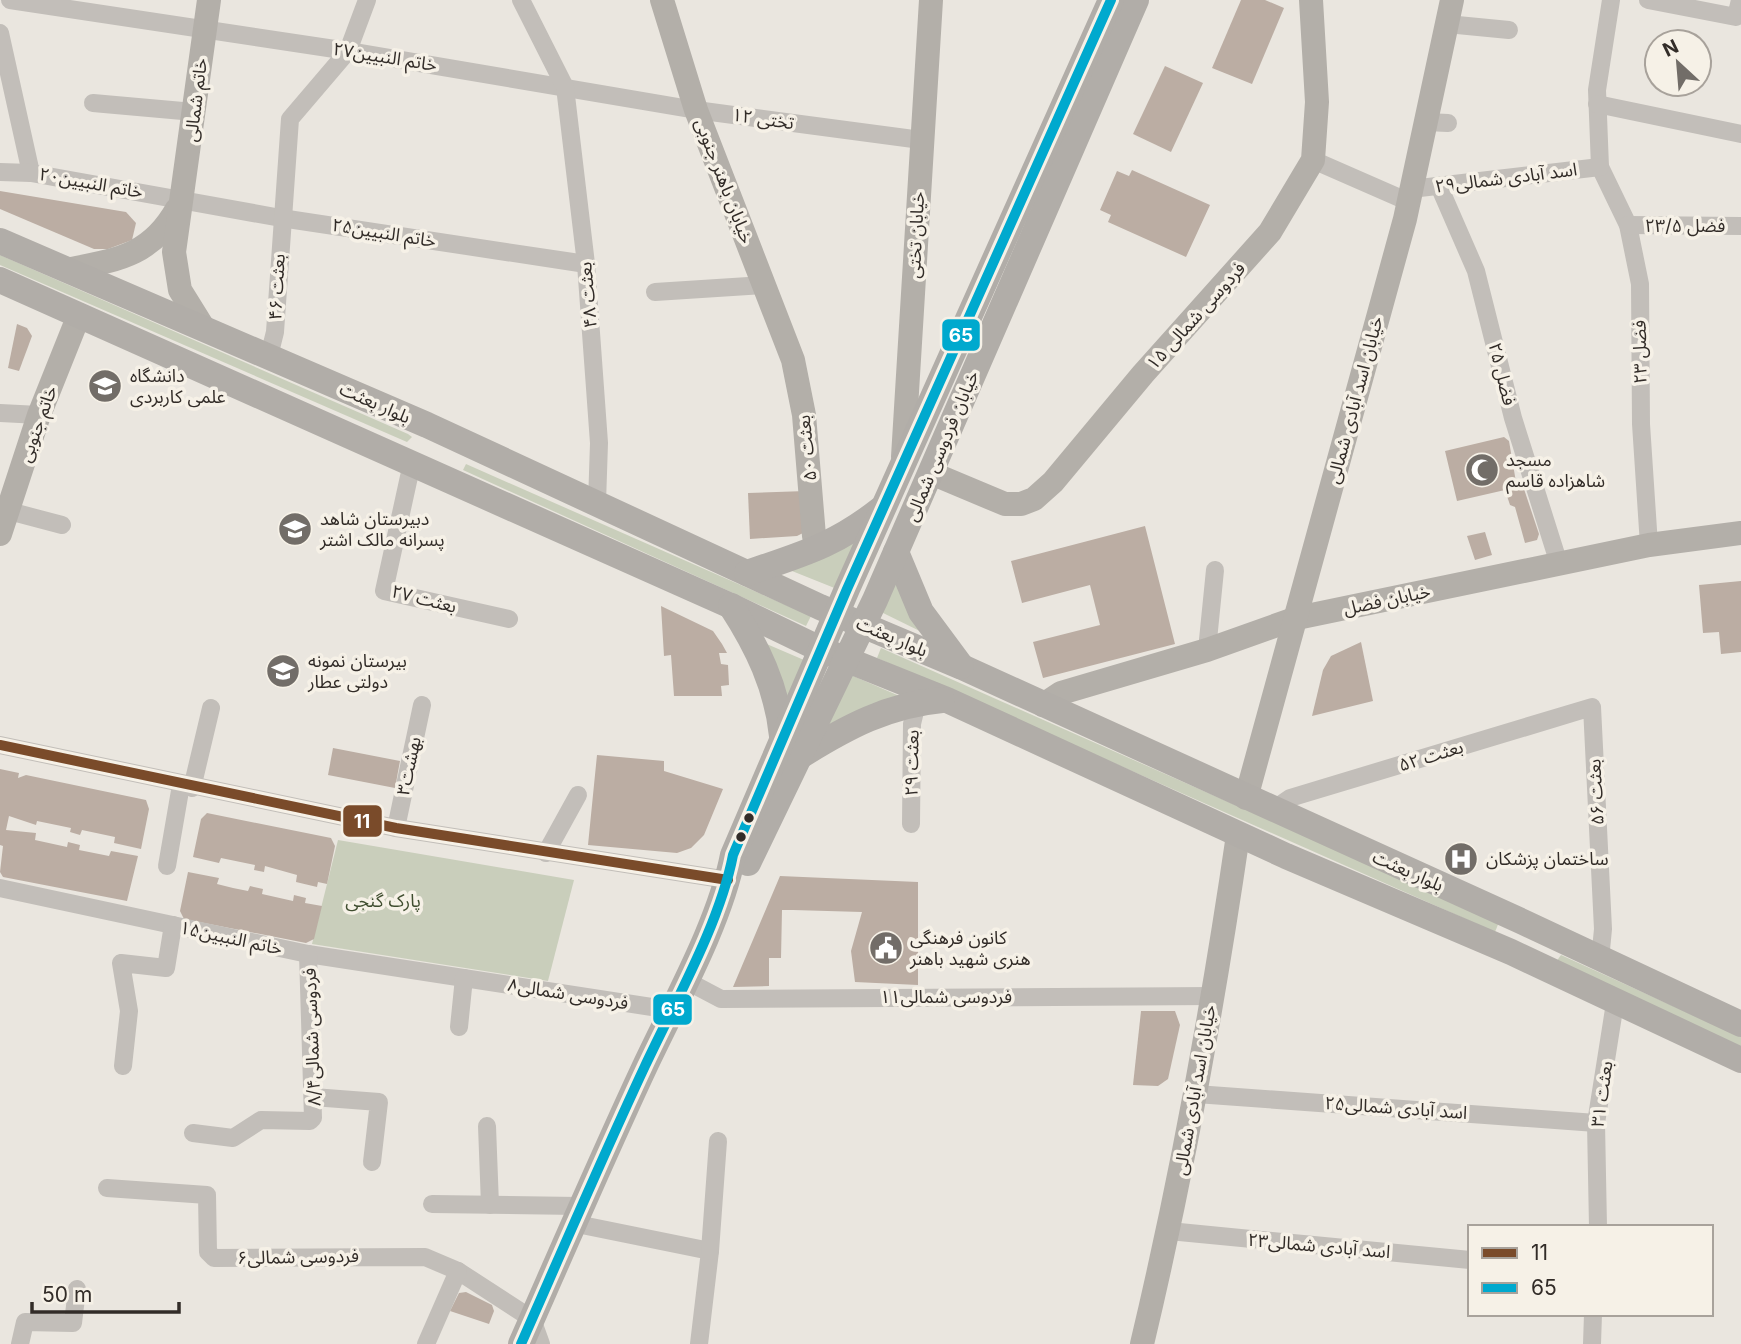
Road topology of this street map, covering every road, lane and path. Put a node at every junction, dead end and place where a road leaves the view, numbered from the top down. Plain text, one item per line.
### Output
1 (10, 0) edge
2 (209, 0) edge
3 (368, 0) edge
4 (521, 0) edge
5 (662, 0) edge
6 (932, 0) edge
7 (1111, 0) edge
8 (1136, 0) edge
9 (1311, 0) edge
10 (1611, 0) edge
11 (1647, 0) edge
12 (1740, 0) edge
13 (1450, 12) edge
14 (1509, 30) dead end
15 (204, 31) junction
16 (0, 33) edge
17 (348, 51) junction
18 (565, 87) junction
19 (93, 103) dead end
20 (1597, 104) junction
21 (695, 110) junction
22 (194, 112) junction
23 (1741, 134) edge
24 (921, 140) junction
25 (1313, 160) junction
26 (1600, 167) junction
27 (0, 172) edge
28 (31, 173) junction
29 (1439, 186) junction
30 (1410, 196) junction
31 (183, 199) junction
32 (281, 218) junction
33 (1628, 225) junction
34 (1741, 226) edge
35 (0, 241) edge
36 (586, 264) junction
37 (66, 270) junction
38 (0, 279) edge
39 (764, 285) junction
40 (654, 292) dead end
41 (79, 315) junction
42 (203, 327) junction
43 (269, 356) junction
44 (793, 360) joint
45 (0, 413) edge
46 (39, 415) junction
47 (427, 425) junction
48 (412, 463) junction
49 (902, 469) junction
50 (931, 473) junction
51 (597, 503) junction
52 (886, 506) junction
53 (9, 510) junction
54 (62, 525) dead end
55 (1741, 533) edge
56 (0, 534) edge
57 (814, 536) dead end
58 (1649, 545) junction
59 (896, 552) junction
60 (1559, 564) junction
61 (1215, 570) dead end
62 (747, 573) junction
63 (731, 606) junction
64 (837, 614) junction
65 (1297, 618) junction
66 (509, 619) dead end
67 (864, 625) junction
68 (820, 649) junction
69 (1208, 650) junction
70 (847, 660) junction
71 (962, 667) junction
72 (947, 700) junction
73 (917, 702) junction
74 (1036, 702) junction
75 (422, 705) dead end
76 (1592, 707) joint
77 (211, 708) dead end
78 (1017, 732) junction
79 (0, 745) edge
80 (792, 747) junction
81 (187, 786) junction
82 (578, 795) dead end
83 (1246, 798) junction
84 (1273, 810) junction
85 (911, 824) dead end
86 (396, 828) junction
87 (1238, 835) junction
88 (546, 853) junction
89 (167, 866) dead end
90 (728, 880) junction
91 (0, 888) edge
92 (1523, 922) junction
93 (173, 925) junction
94 (1511, 952) junction
95 (308, 954) junction
96 (1600, 960) junction
97 (464, 978) junction
98 (685, 980) junction
99 (1213, 996) junction
100 (1615, 1003) junction
101 (671, 1010) junction
102 (1741, 1024) edge
103 (458, 1027) dead end
104 (1741, 1060) edge
105 (123, 1066) dead end
106 (1196, 1094) junction
107 (313, 1097) junction
108 (1596, 1123) junction
109 (488, 1126) dead end
110 (193, 1133) dead end
111 (718, 1141) dead end
112 (372, 1162) dead end
113 (107, 1188) dead end
114 (432, 1204) dead end
115 (490, 1205) junction
116 (576, 1215) junction
117 (1598, 1225) edge
118 (1169, 1231) junction
119 (710, 1251) junction
120 (1468, 1260) edge
121 (458, 1271) junction
122 (76, 1289) dead end
123 (1593, 1316) edge
124 (532, 1319) junction
125 (20, 1344) edge
126 (426, 1344) edge
127 (521, 1344) edge
128 (541, 1344) edge
129 (699, 1344) edge
130 (1142, 1344) edge
131 (1591, 1344) edge

1 - 15 street, خاتم النبیین۲۷
2 - 15 street, خاتم شمالی
3 - 17 street, بعثت ۴۶
4 - 18 street
5 - 21 street, خیابان باهنر جنوبی
6 - 24 street, خیابان تختی
7 - 49 main road, خیابان فردوسی شمالی
8 - 50 main road, خیابان فردوسی شمالی
9 - 25 street, فردوسی شمالی ۱۵
10 - 20 street
11 - 12 street
13 - 14 street
13 - 30 street, خیابان اسد آبادی شمالی
15 - 17 street, خاتم النبیین۲۷
15 - 22 street, خاتم شمالی
16 - 28 street
17 - 18 street, خاتم النبیین۲۷
17 - 32 street, بعثت ۴۶
18 - 21 street, تختی ۱۲
18 - 36 street, بعثت ۴۸
19 - 22 street
20 - 23 street
20 - 26 street
21 - 24 street, تختی ۱۲
21 - 39 street, خیابان باهنر جنوبی
22 - 31 street, خاتم شمالی
24 - 49 street, خیابان تختی
25 - 30 street
25 - 50 street, فردوسی شمالی ۱۵
26 - 29 street, اسد آبادی شمالی۲۹
26 - 33 street, فضل ۲۳
27 - 28 street, خاتم النبیین۲۰
28 - 31 street, خاتم النبیین۲۰
29 - 30 street, اسد آبادی شمالی۲۹
29 - 60 street, فضل ۲۵
30 - 65 street, خیابان اسد آبادی شمالی
31 - 32 street, خاتم النبیین۲۵
31 - 37 street
31 - 42 street, خاتم شمالی
32 - 36 street, خاتم النبیین۲۵
32 - 43 street, بعثت ۴۶
33 - 34 street, فضل ۲۳/۵
33 - 58 street, فضل ۲۳
35 - 37 main road, بلوار بعثت
36 - 51 street, بعثت ۴۸
37 - 42 main road, بلوار بعثت
38 - 41 main road, بلوار بعثت
39 - 40 street
39 - 44 street, خیابان باهنر جنوبی
41 - 46 street, خاتم جنوبی
41 - 48 main road, بلوار بعثت
42 - 43 main road, بلوار بعثت
43 - 47 main road, بلوار بعثت
44 - 57 street, بعثت ۵۰
45 - 46 street
46 - 53 street, خاتم جنوبی
47 - 48 main road
47 - 51 main road, بلوار بعثت
48 - 63 main road, بلوار بعثت
48 - 66 street, بعثت ۲۷
49 - 52 main road, خیابان فردوسی شمالی
50 - 59 main road, خیابان فردوسی شمالی
51 - 62 main road, بلوار بعثت
52 - 62 main road
52 - 64 main road, خیابان فردوسی شمالی
53 - 54 street
53 - 56 street, خاتم جنوبی
55 - 58 street, خیابان فضل
58 - 60 street, خیابان فضل
59 - 67 main road, خیابان فردوسی شمالی
59 - 71 main road
60 - 65 street, خیابان فضل
61 - 69 street
62 - 64 main road, بلوار بعثت
63 - 68 main road, بلوار بعثت
63 - 80 main road
64 - 67 main road, بلوار بعثت
64 - 68 main road, خیابان فردوسی شمالی
65 - 69 street, خیابان فضل
65 - 83 street, خیابان اسد آبادی شمالی
67 - 70 main road, خیابان فردوسی شمالی
67 - 71 main road, بلوار بعثت
68 - 70 main road, بلوار بعثت
68 - 80 main road, خیابان فردوسی شمالی
69 - 74 street, خیابان فضل
70 - 72 main road, بلوار بعثت
70 - 80 main road, خیابان فردوسی شمالی
71 - 74 main road, بلوار بعثت
72 - 73 main road
72 - 78 main road, بلوار بعثت
73 - 80 main road
73 - 85 street, بعثت ۲۹
74 - 78 main road
74 - 83 main road, بلوار بعثت
75 - 86 street, بهشت۳
76 - 84 street, بعثت ۵۲
76 - 96 street, بعثت ۵۶
77 - 81 street
78 - 87 main road, بلوار بعثت
79 - 81 street
80 - 90 main road, خیابان فردوسی شمالی
81 - 86 street
81 - 89 street
82 - 88 street
83 - 84 main road, بلوار بعثت
84 - 92 main road, بلوار بعثت
86 - 88 street
87 - 94 main road, بلوار بعثت
87 - 99 street, خیابان اسد آبادی شمالی
88 - 90 street
90 - 98 main road, خیابان فردوسی شمالی
91 - 93 street, خاتم النببین۱۵
92 - 94 main road
92 - 96 main road, بلوار بعثت
93 - 95 street, خاتم النببین۱۵
93 - 105 street
94 - 100 main road, بلوار بعثت
95 - 97 street, خاتم النببین۱۵
95 - 107 street, فردوسی شمالی۸/۴
96 - 102 main road, بلوار بعثت
97 - 101 street, فردوسی شمالی۸
97 - 103 street
98 - 99 street, فردوسی شمالی۱۱
98 - 101 main road, خیابان فردوسی شمالی
99 - 106 street, خیابان اسد آبادی شمالی
100 - 104 main road, بلوار بعثت
100 - 108 street, بعثت ۳۱
101 - 116 main road, خیابان فردوسی شمالی
106 - 108 street, اسد آبادی شمالی۲۵
106 - 118 street, خیابان اسد آبادی شمالی
107 - 110 street, فردوسی شمالی۸/۴
107 - 112 street
108 - 117 street, بعثت ۳۱
109 - 115 street
111 - 119 street
113 - 121 street, فردوسی شمالی۶
114 - 115 street
115 - 116 street
116 - 119 street
116 - 124 main road, خیابان فردوسی شمالی
118 - 120 street, اسد آبادی شمالی۲۳
118 - 130 street, خیابان اسد آبادی شمالی
119 - 129 street
121 - 124 street, فردوسی شمالی۶
121 - 126 street
122 - 125 street
123 - 131 street
124 - 127 main road, خیابان فردوسی شمالی
124 - 128 street

